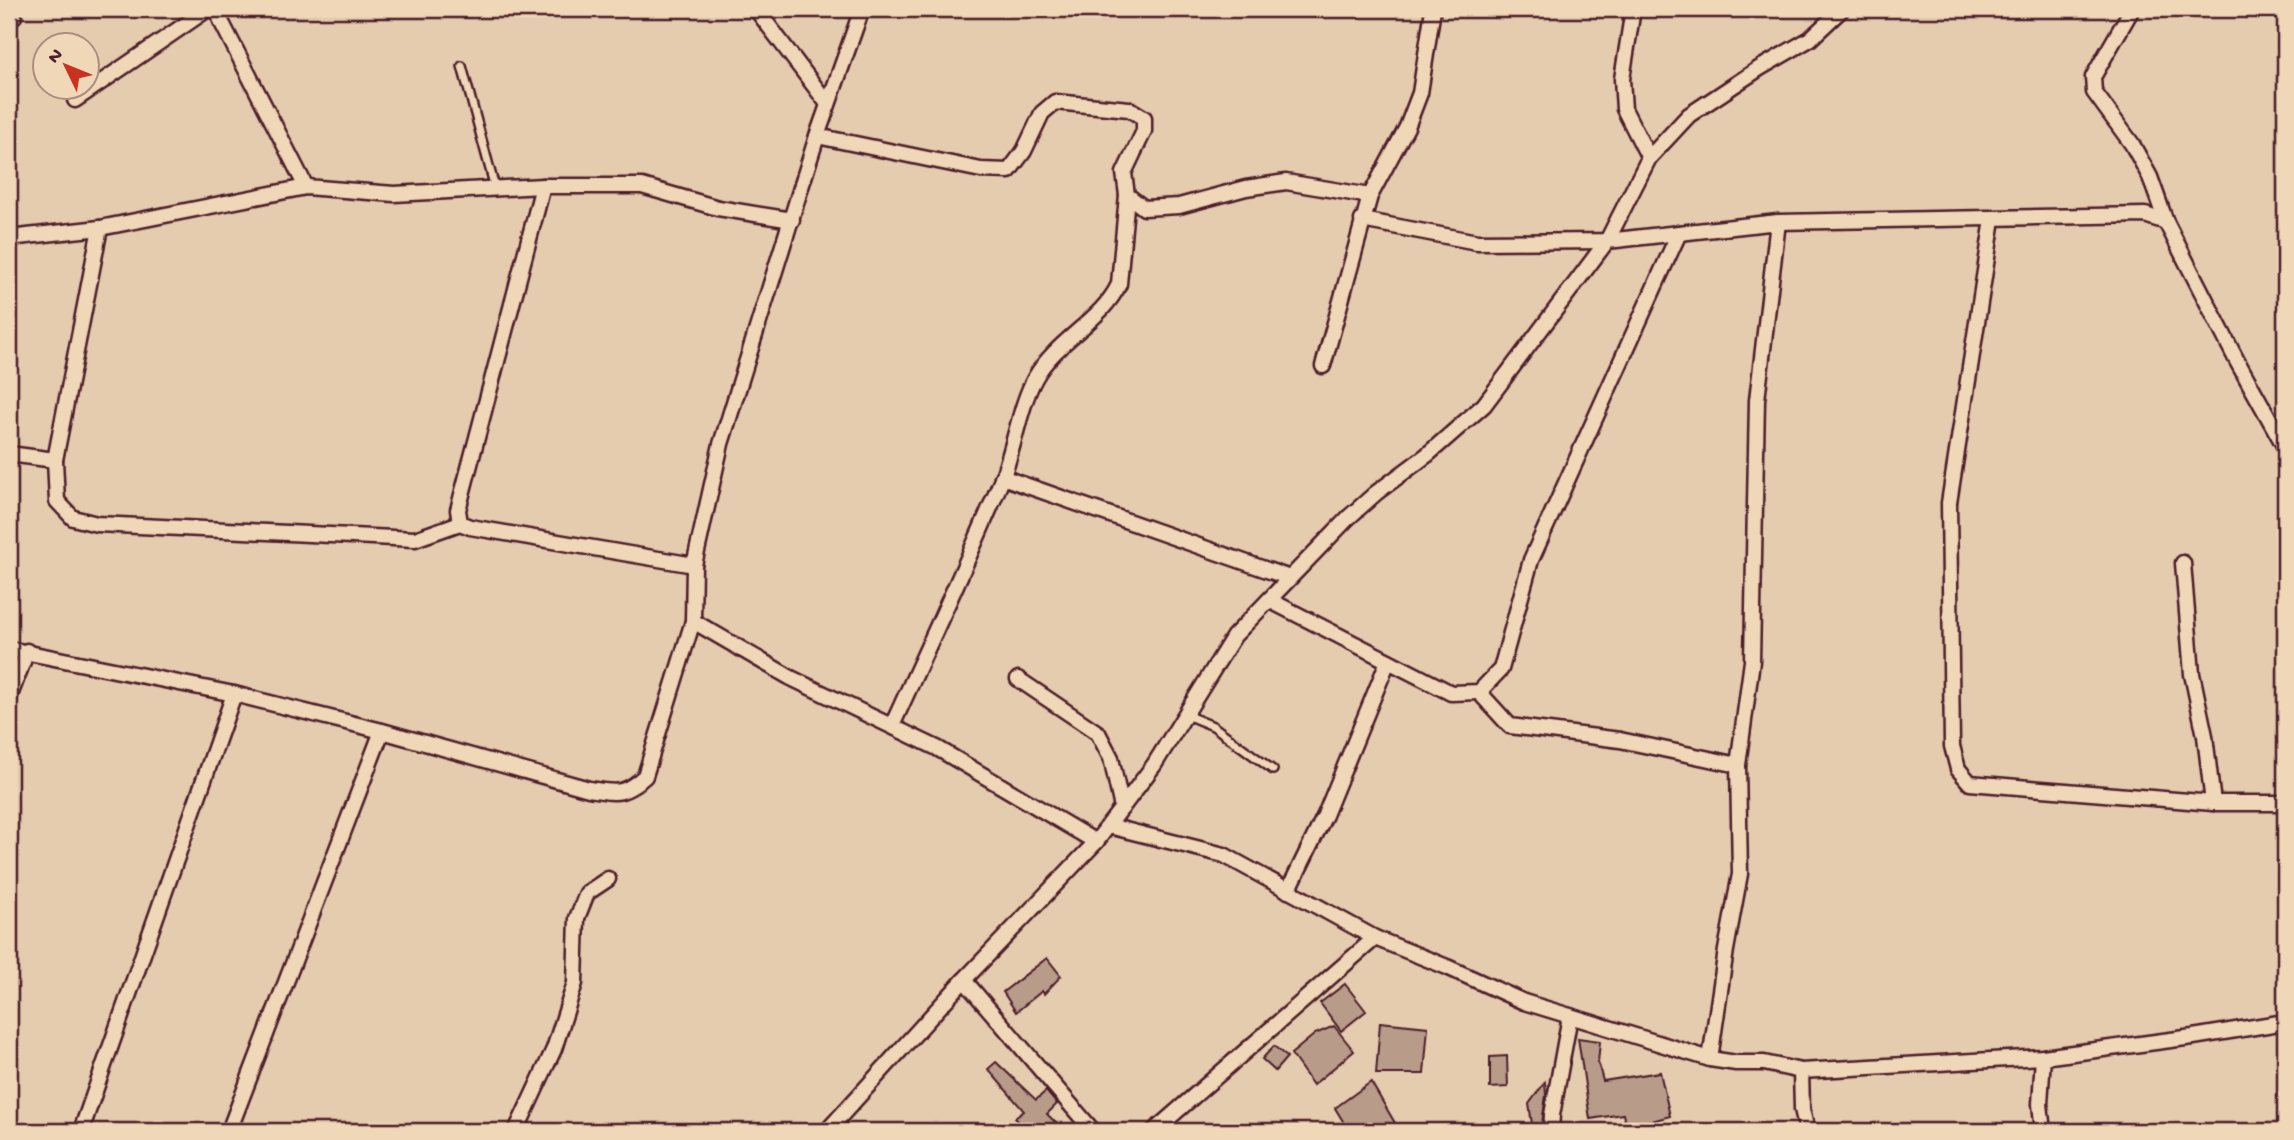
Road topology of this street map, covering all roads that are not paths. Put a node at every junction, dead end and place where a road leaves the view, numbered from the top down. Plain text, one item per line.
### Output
1 (208, 9) edge
2 (218, 9) edge
3 (756, 9) edge
4 (862, 9) edge
5 (1433, 9) edge
6 (1633, 9) edge
7 (1842, 9) edge
8 (2132, 9) edge
9 (462, 66) dead end
10 (102, 82) edge
11 (828, 104) junction
12 (817, 136) junction
13 (1649, 158) junction
14 (543, 186) junction
15 (306, 187) junction
16 (495, 189) junction
17 (1127, 195) junction
18 (1370, 196) junction
19 (1993, 219) junction
20 (792, 220) junction
21 (1362, 220) junction
22 (1778, 222) junction
23 (2166, 222) junction
24 (100, 228) junction
25 (1679, 233) junction
26 (9, 238) edge
27 (1607, 241) junction
28 (1323, 366) dead end
29 (2285, 447) edge
30 (9, 454) edge
31 (55, 460) junction
32 (1002, 477) junction
33 (460, 523) junction
34 (2183, 563) dead end
35 (694, 565) junction
36 (1290, 578) junction
37 (1269, 600) junction
38 (692, 621) junction
39 (9, 649) edge
40 (27, 651) junction
41 (1388, 661) junction
42 (1018, 679) dead end
43 (1479, 692) junction
44 (234, 694) junction
45 (9, 698) edge
46 (1186, 715) junction
47 (892, 726) junction
48 (382, 731) junction
49 (1738, 765) junction
50 (1273, 770) dead end
51 (2213, 803) junction
52 (2285, 803) edge
53 (1122, 808) junction
54 (1109, 826) junction
55 (1096, 842) junction
56 (608, 879) dead end
57 (1288, 891) junction
58 (1375, 938) junction
59 (964, 980) junction
60 (1570, 1016) junction
61 (2285, 1022) edge
62 (2043, 1057) junction
63 (1710, 1059) junction
64 (1801, 1071) junction
65 (81, 1131) edge
66 (229, 1131) edge
67 (516, 1131) edge
68 (827, 1131) edge
69 (1093, 1131) edge
70 (1154, 1131) edge
71 (1551, 1131) edge
72 (1807, 1131) edge
73 (2043, 1131) edge

1 - 10 street
2 - 15 street
3 - 11 street
4 - 11 street
5 - 18 street
6 - 13 street
7 - 13 street
8 - 23 street
9 - 16 lane
11 - 12 street
12 - 17 street
12 - 20 street
13 - 27 street
14 - 16 street
14 - 20 street
14 - 33 street
15 - 16 street
15 - 24 street
17 - 18 street
17 - 32 street
18 - 21 street
19 - 22 street
19 - 23 street
19 - 51 street
20 - 35 street
21 - 27 street
21 - 28 street
22 - 25 street
22 - 49 street
23 - 29 street
24 - 26 street
24 - 31 street
25 - 27 street
25 - 43 street
27 - 36 street
30 - 31 street
31 - 33 street
32 - 36 street
32 - 47 street
33 - 35 street
34 - 51 street
35 - 38 street
36 - 37 street
37 - 41 street
37 - 46 street
38 - 47 street
38 - 48 street
39 - 40 street
40 - 44 street
40 - 45 street
41 - 43 street
41 - 57 street
42 - 53 street
43 - 49 street
44 - 48 street
44 - 65 street
46 - 50 lane
46 - 53 street
47 - 55 street
48 - 66 street
49 - 63 street
51 - 52 street
53 - 54 street
54 - 55 street
54 - 57 street
55 - 59 street
56 - 67 street
57 - 58 street
58 - 60 street
58 - 70 street
59 - 68 street
59 - 69 street
60 - 63 street
60 - 71 street
61 - 62 street
62 - 64 street
62 - 73 street
63 - 64 street
64 - 72 street

